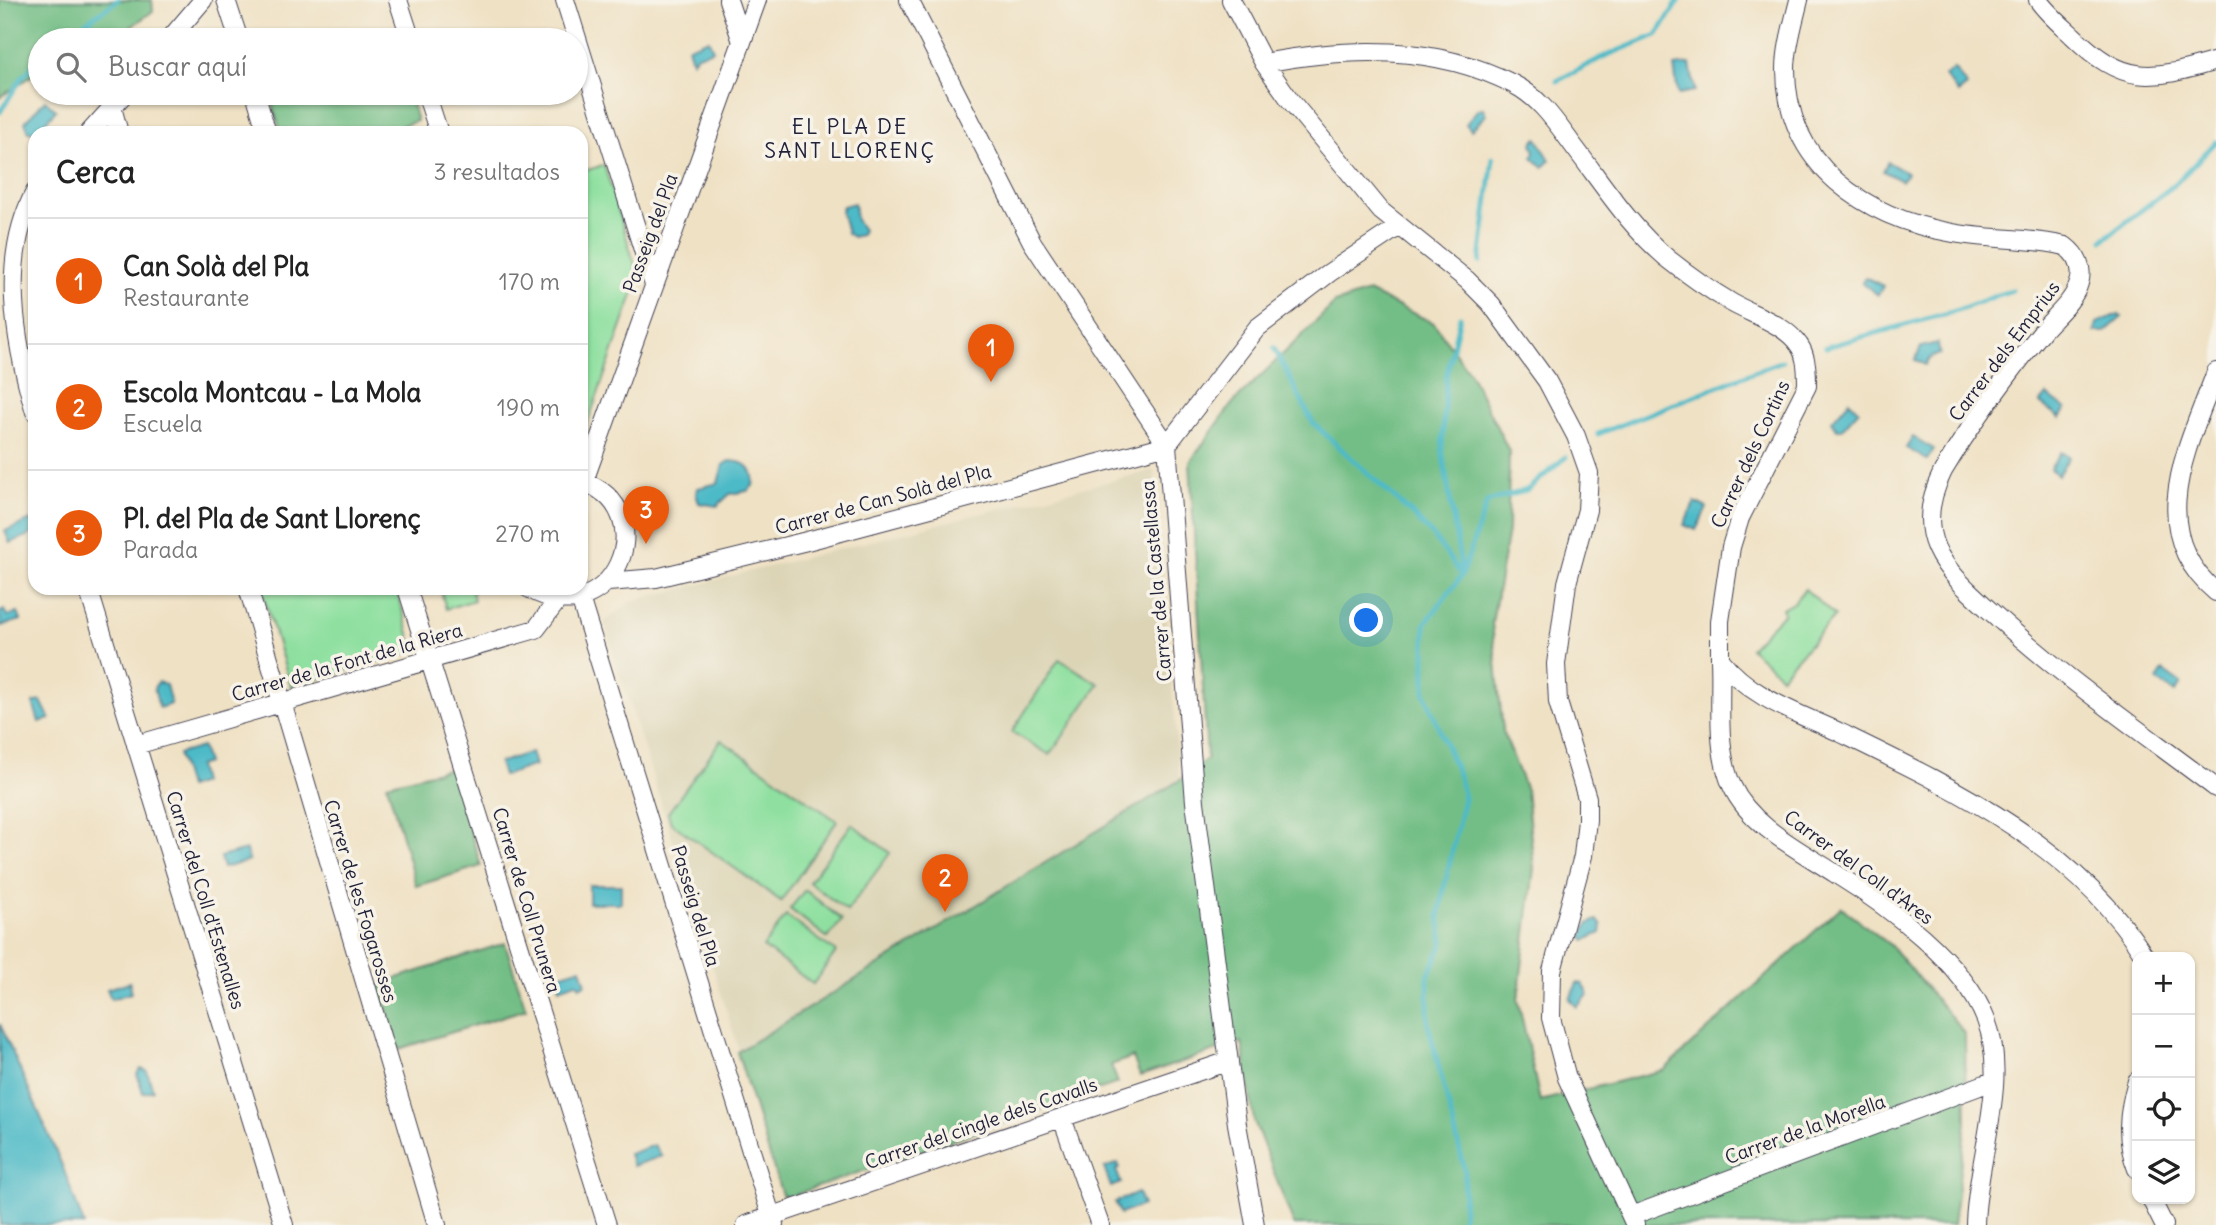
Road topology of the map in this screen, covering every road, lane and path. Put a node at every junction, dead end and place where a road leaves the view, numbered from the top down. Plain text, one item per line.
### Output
1 (203, 0) edge
2 (226, 0) edge
3 (398, 0) edge
4 (565, 0) edge
5 (728, 0) edge
6 (757, 0) edge
7 (909, 0) edge
8 (1231, 0) edge
9 (1798, 0) edge
10 (2038, 0) edge
11 (179, 28) edge
12 (235, 28) edge
13 (407, 28) edge
14 (574, 28) edge
15 (742, 43) junction
16 (2216, 61) edge
17 (1264, 63) junction
18 (588, 74) edge
19 (259, 105) edge
20 (430, 105) edge
21 (112, 107) joint
22 (95, 126) edge
23 (117, 126) edge
24 (265, 126) edge
25 (437, 126) edge
26 (28, 204) edge
27 (1398, 227) junction
28 (654, 285) junction
29 (2216, 372) edge
30 (28, 388) edge
31 (1167, 444) junction
32 (588, 467) edge
33 (588, 484) edge
34 (608, 582) junction
35 (2216, 592) edge
36 (588, 593) edge
37 (90, 595) edge
38 (250, 595) edge
39 (409, 595) edge
40 (539, 595) edge
41 (585, 595) edge
42 (580, 598) junction
43 (558, 600) junction
44 (1720, 659) junction
45 (430, 661) junction
46 (280, 703) junction
47 (136, 745) junction
48 (2216, 788) edge
49 (2141, 952) edge
50 (1229, 1061) junction
51 (1993, 1081) junction
52 (2132, 1102) edge
53 (1062, 1118) junction
54 (2132, 1150) edge
55 (2154, 1204) edge
56 (773, 1221) edge
57 (1633, 1221) edge
58 (284, 1225) edge
59 (437, 1225) edge
60 (607, 1225) edge
61 (746, 1225) edge
62 (1100, 1225) edge
63 (1255, 1225) edge
64 (1975, 1225) edge
65 (2164, 1225) edge

1 - 11 street
2 - 12 street
3 - 13 street
4 - 14 street
5 - 15 street
6 - 15 street, Passeig del Pla
7 - 31 street, Carrer de la Castellassa
8 - 17 street
9 - 48 street, Carrer dels Emprius
10 - 16 street
15 - 28 street, Passeig del Pla
17 - 27 street
17 - 44 street, Carrer dels Cortins
18 - 28 street
19 - 24 street
20 - 25 street
21 - 22 street
21 - 23 street
26 - 30 street
27 - 31 street
27 - 57 street
28 - 32 street, Passeig del Pla
29 - 35 street
31 - 34 street, Carrer de Can Solà del Pla
31 - 50 street, Carrer de la Castellassa
33 - 34 street
34 - 36 street
37 - 47 street, Carrer del Coll d'Estenalles
38 - 46 street, Carrer de les Fogarosses
39 - 45 street, Carrer de Coll Prunera
40 - 43 street
41 - 42 street
42 - 43 street
42 - 56 street, Passeig del Pla
43 - 45 street, Carrer de la Font de la Riera
44 - 49 street
44 - 51 street, Carrer del Coll d'Ares
45 - 46 street, Carrer de la Font de la Riera
45 - 60 street, Carrer de Coll Prunera
46 - 47 street, Carrer de la Font de la Riera
46 - 59 street, Carrer de les Fogarosses
47 - 58 street, Carrer del Coll d'Estenalles
50 - 53 street, Carrer del cingle dels Cavalls
50 - 63 street, Carrer de la Castellassa
51 - 57 street, Carrer de la Morella
51 - 64 street, Carrer del Coll d'Ares
52 - 54 street
53 - 56 street, Carrer del cingle dels Cavalls
53 - 62 street
55 - 65 street
56 - 61 street, Carrer del cingle dels Cavalls

